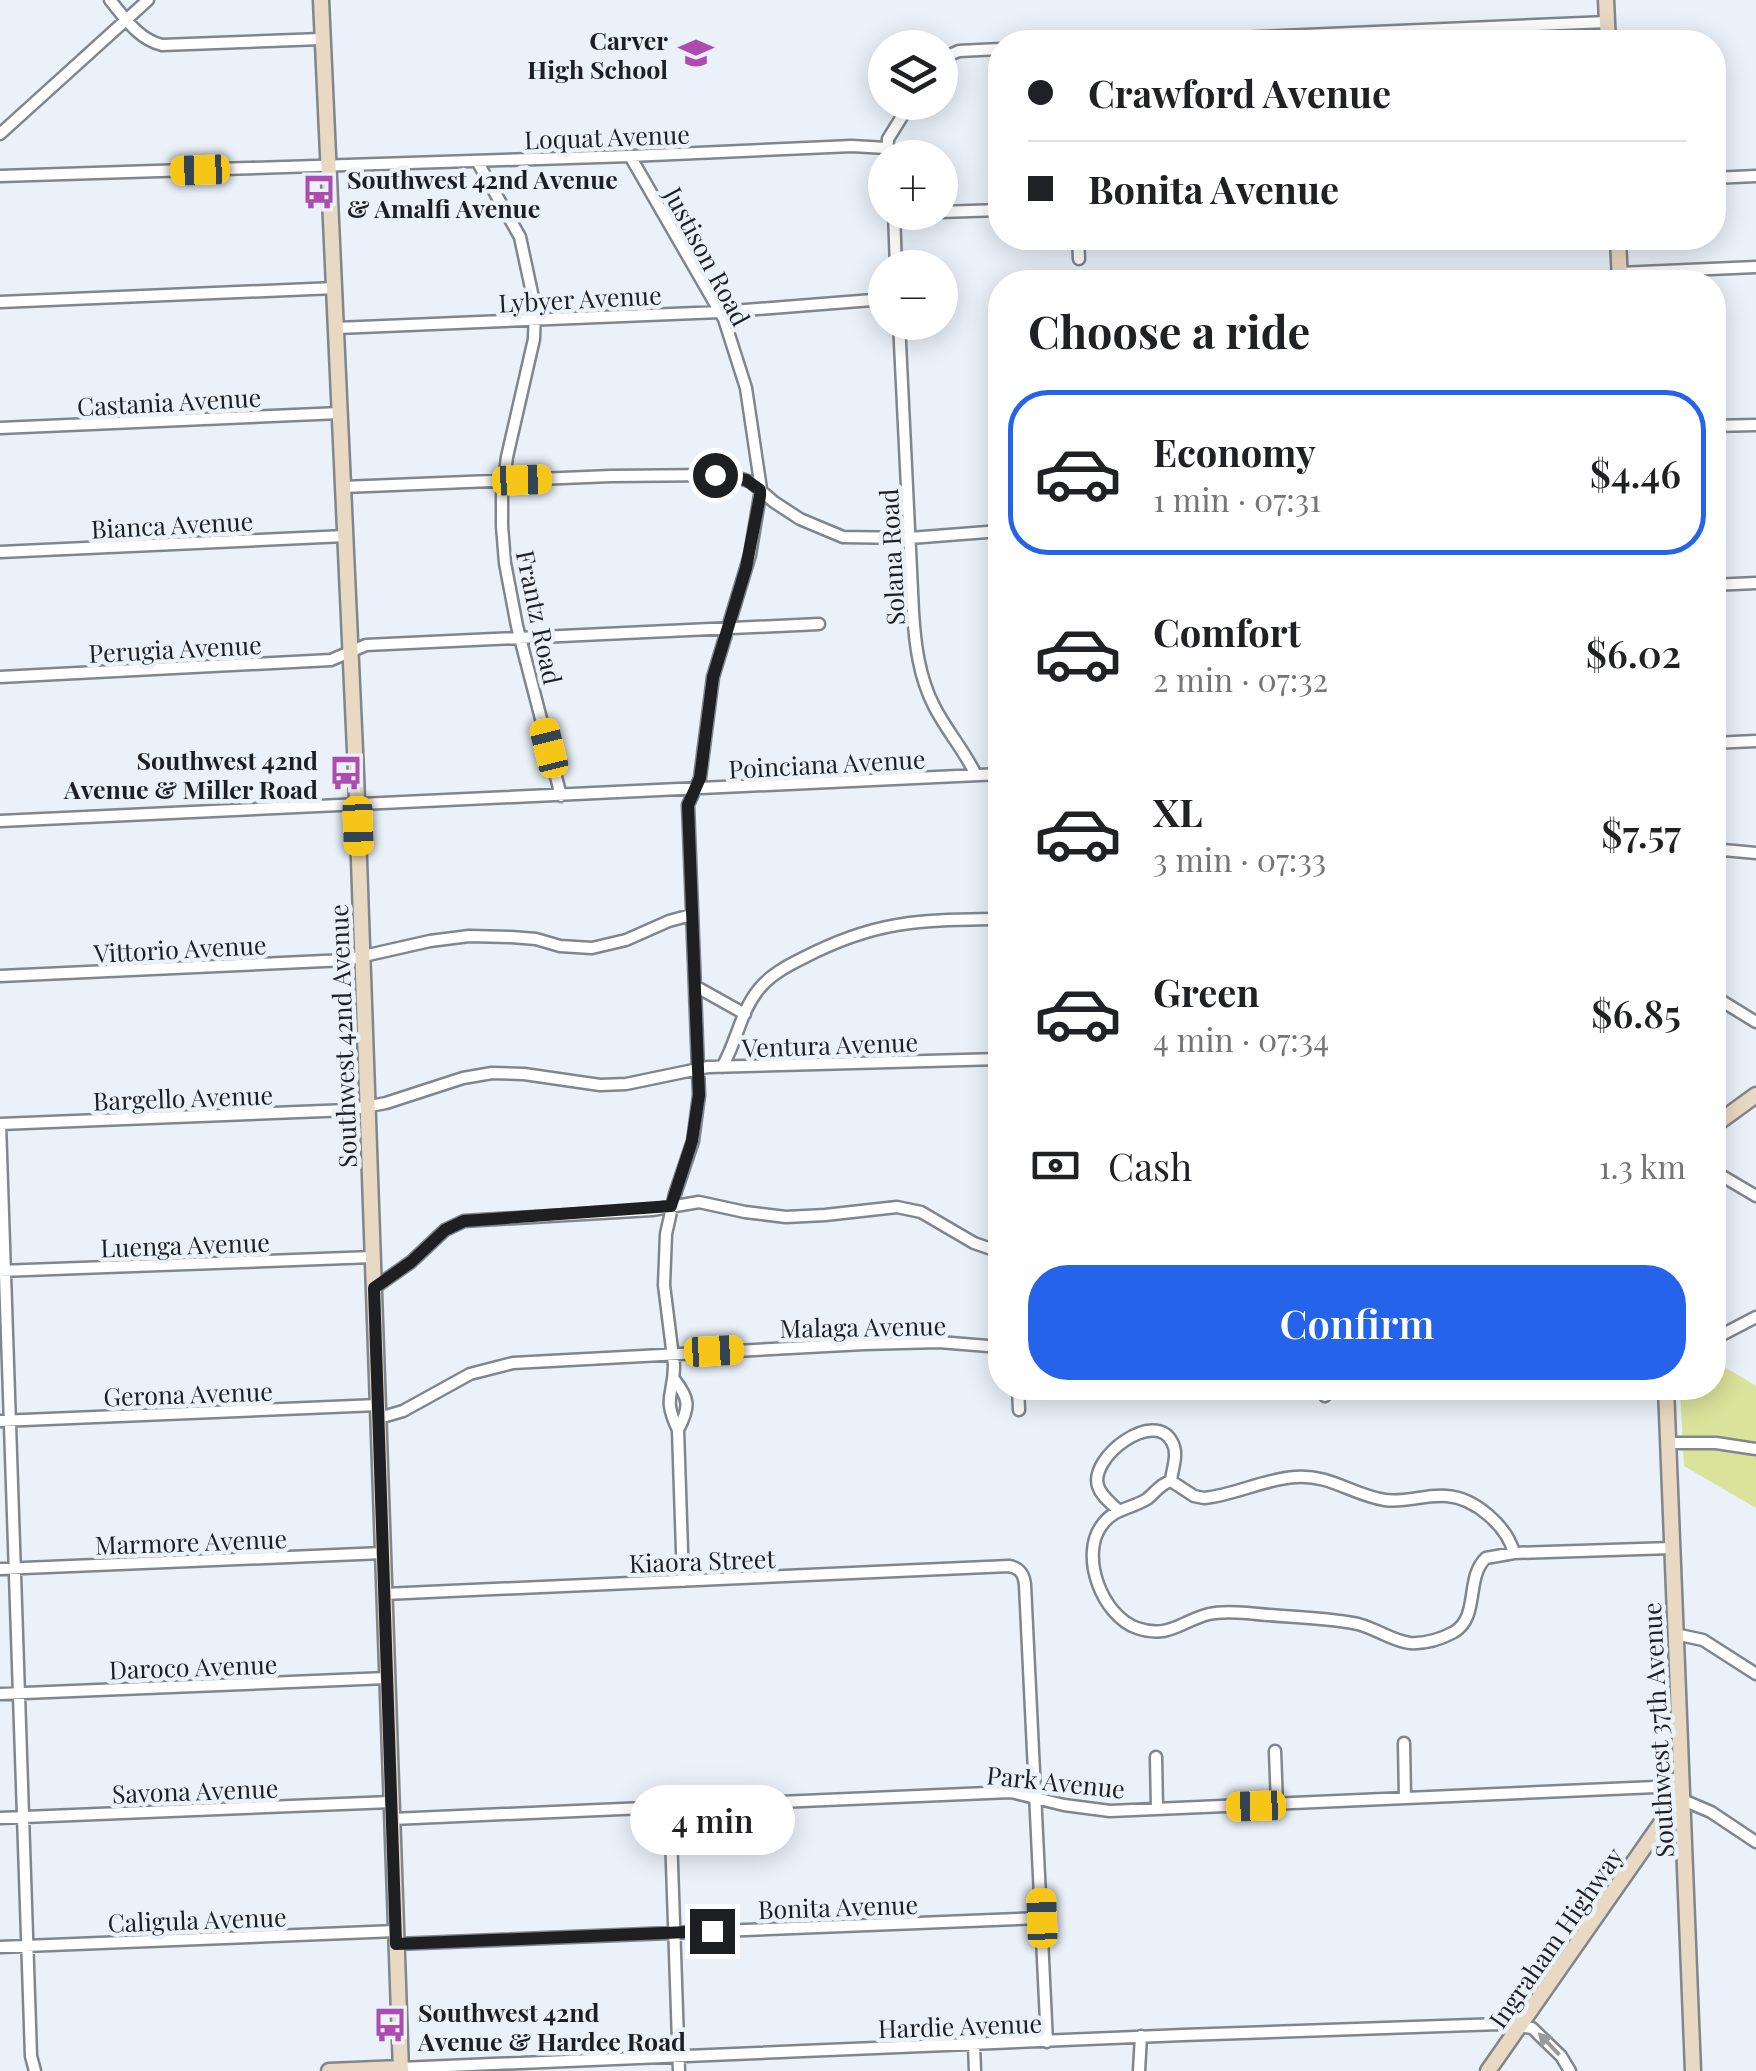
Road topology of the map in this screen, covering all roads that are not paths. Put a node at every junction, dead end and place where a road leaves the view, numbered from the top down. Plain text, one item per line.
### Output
1 (110, 0) edge
2 (148, 0) edge
3 (321, 0) edge
4 (1606, 0) edge
5 (127, 19) junction
6 (1607, 22) junction
7 (1476, 30) edge
8 (1607, 30) edge
9 (322, 39) junction
10 (988, 50) edge
11 (958, 51) edge
12 (0, 134) edge
13 (868, 149) edge
14 (630, 156) junction
15 (477, 161) junction
16 (329, 166) junction
17 (0, 176) edge
18 (1756, 176) edge
19 (1726, 177) edge
20 (988, 210) edge
21 (958, 211) edge
22 (1079, 250) edge
23 (1079, 259) dead end
24 (1756, 267) edge
25 (1719, 270) edge
26 (335, 288) junction
27 (868, 300) edge
28 (0, 302) edge
29 (720, 312) junction
30 (536, 320) junction
31 (337, 328) junction
32 (900, 340) edge
33 (340, 412) junction
34 (1756, 424) edge
35 (1726, 425) edge
36 (0, 428) edge
37 (504, 481) junction
38 (344, 487) junction
39 (760, 490) junction
40 (988, 532) edge
41 (345, 536) junction
42 (910, 538) junction
43 (0, 552) edge
44 (1756, 583) edge
45 (1726, 584) edge
46 (819, 624) dead end
47 (727, 628) junction
48 (520, 640) junction
49 (350, 653) junction
50 (0, 677) edge
51 (1756, 741) edge
52 (1726, 742) edge
53 (988, 774) edge
54 (976, 775) junction
55 (696, 789) junction
56 (561, 796) junction
57 (357, 805) junction
58 (0, 821) edge
59 (1726, 850) edge
60 (1756, 853) edge
61 (691, 915) junction
62 (988, 920) edge
63 (362, 957) junction
64 (0, 976) edge
65 (696, 986) junction
66 (1726, 1003) edge
67 (745, 1014) junction
68 (1756, 1022) edge
69 (988, 1059) edge
70 (722, 1066) junction
71 (698, 1068) junction
72 (1756, 1095) edge
73 (368, 1106) junction
74 (1726, 1116) edge
75 (0, 1124) edge
76 (1726, 1178) edge
77 (1756, 1196) edge
78 (671, 1206) junction
79 (988, 1248) edge
80 (372, 1256) junction
81 (3, 1271) edge
82 (374, 1288) junction
83 (1756, 1317) edge
84 (1726, 1333) edge
85 (988, 1346) edge
86 (672, 1353) junction
87 (674, 1379) junction
88 (1019, 1400) edge
89 (1666, 1400) edge
90 (1019, 1410) dead end
91 (378, 1412) junction
92 (5, 1420) edge
93 (678, 1430) junction
94 (1668, 1443) junction
95 (1756, 1449) edge
96 (1171, 1481) junction
97 (1118, 1510) junction
98 (1672, 1548) junction
99 (383, 1553) junction
100 (1514, 1554) junction
101 (0, 1569) edge
102 (15, 1569) junction
103 (683, 1581) junction
104 (384, 1594) junction
105 (1675, 1634) junction
106 (1756, 1674) edge
107 (387, 1678) junction
108 (20, 1693) junction
109 (0, 1694) edge
110 (1404, 1743) dead end
111 (1275, 1752) dead end
112 (1156, 1757) dead end
113 (1681, 1772) junction
114 (1656, 1787) dead end
115 (1036, 1797) junction
116 (1406, 1798) junction
117 (1683, 1800) junction
118 (391, 1802) junction
119 (1278, 1805) junction
120 (670, 1806) junction
121 (1157, 1809) junction
122 (23, 1817) junction
123 (0, 1818) edge
124 (392, 1819) junction
125 (1756, 1842) edge
126 (1042, 1918) junction
127 (675, 1933) junction
128 (396, 1937) junction
129 (27, 1946) junction
130 (0, 1947) edge
131 (1521, 2025) junction
132 (1142, 2036) junction
133 (1047, 2042) junction
134 (974, 2044) junction
135 (31, 2056) junction
136 (678, 2057) junction
137 (400, 2070) edge
138 (27, 2071) edge
139 (36, 2071) edge
140 (329, 2071) edge
141 (679, 2071) edge
142 (975, 2071) edge
143 (1139, 2071) edge
144 (1488, 2071) edge
145 (1570, 2071) edge
146 (1693, 2071) edge

1 - 5 street
2 - 5 street
3 - 9 main road, Southwest 42nd Avenue
4 - 6 main road
5 - 9 street
5 - 12 street
6 - 7 street
6 - 8 main road
9 - 16 main road, Southwest 42nd Avenue
10 - 11 street
13 - 14 street, Loquat Avenue
14 - 15 street, Loquat Avenue
14 - 29 street, Justison Road
15 - 16 street, Loquat Avenue
15 - 30 street, Frantz Road
16 - 17 street, Loquat Avenue
16 - 26 main road, Southwest 42nd Avenue
18 - 19 street
20 - 21 street
22 - 23 street
24 - 25 street
26 - 28 street
26 - 31 main road, Southwest 42nd Avenue
27 - 29 street, Lybyer Avenue
29 - 30 street, Lybyer Avenue
29 - 39 street, Justison Road
30 - 31 street, Lybyer Avenue
30 - 37 street, Frantz Road
31 - 33 main road, Southwest 42nd Avenue
32 - 42 street, Solana Road
33 - 36 street, Castania Avenue
33 - 38 main road, Southwest 42nd Avenue
34 - 35 street
37 - 38 street
37 - 39 street
37 - 48 street, Frantz Road
38 - 41 main road, Southwest 42nd Avenue
39 - 42 street
39 - 47 street, Justison Road
40 - 42 street
41 - 43 street, Bianca Avenue
41 - 49 main road, Southwest 42nd Avenue
42 - 54 street, Solana Road
44 - 45 street
46 - 47 street, Perugia Avenue
47 - 48 street, Perugia Avenue
47 - 55 street, Justison Road
48 - 49 street, Perugia Avenue
48 - 56 street, Frantz Road
49 - 50 street, Perugia Avenue
49 - 57 main road, Southwest 42nd Avenue
51 - 52 street
53 - 54 street, Poinciana Avenue
54 - 55 street, Poinciana Avenue
55 - 56 street, Poinciana Avenue
55 - 61 street, Justison Road
56 - 57 street, Poinciana Avenue
57 - 58 street, Poinciana Avenue
57 - 63 main road, Southwest 42nd Avenue
59 - 60 street
61 - 63 street, Vittorio Avenue
61 - 65 street, Justison Road
62 - 67 street
63 - 64 street, Vittorio Avenue
63 - 73 main road, Southwest 42nd Avenue
65 - 67 street
65 - 71 street, Justison Road
66 - 68 street
67 - 70 street
69 - 70 street, Ventura Avenue
70 - 71 street, Ventura Avenue
71 - 73 street, Ventura Avenue
71 - 78 street, Justison Road
72 - 74 main road
73 - 75 street, Bargello Avenue
73 - 80 main road, Southwest 42nd Avenue
75 - 81 street
76 - 77 street
78 - 79 street
78 - 82 street
78 - 86 street, Justison Road
80 - 81 street, Luenga Avenue
80 - 82 main road, Southwest 42nd Avenue
81 - 92 street
82 - 91 main road, Southwest 42nd Avenue
83 - 84 street
85 - 86 street, Malaga Avenue
86 - 87 street, Justison Road
86 - 91 street, Malaga Avenue
87 - 93 street
87 - 93 street
88 - 90 street
89 - 94 main road, Southwest 37th Avenue
91 - 92 street, Gerona Avenue
91 - 99 main road, Southwest 42nd Avenue
92 - 102 street
93 - 103 street
94 - 95 street
94 - 98 main road, Southwest 37th Avenue
96 - 97 street
96 - 97 street
96 - 100 street
97 - 100 street
98 - 100 street
98 - 105 main road, Southwest 37th Avenue
99 - 102 street, Marmore Avenue
99 - 104 main road, Southwest 42nd Avenue
101 - 102 street, Marmore Avenue
102 - 108 street
103 - 104 street, Kiaora Street
103 - 115 street, Kiaora Street
104 - 107 main road, Southwest 42nd Avenue
105 - 106 street
105 - 113 main road, Southwest 37th Avenue
107 - 108 street, Daroco Avenue
107 - 118 main road, Southwest 42nd Avenue
108 - 109 street, Daroco Avenue
108 - 122 street
110 - 116 street
111 - 119 street
112 - 121 street
113 - 117 main road, Southwest 37th Avenue
113 - 131 main road, Ingraham Highway
114 - 116 street, Park Avenue
115 - 120 street, Park Avenue
115 - 121 street, Park Avenue
115 - 126 street
116 - 119 street, Park Avenue
117 - 125 street
117 - 146 main road, Southwest 37th Avenue
118 - 122 street, Savona Avenue
118 - 124 main road, Southwest 42nd Avenue
119 - 121 street, Park Avenue
120 - 124 street, Park Avenue
120 - 127 street
122 - 123 street, Savona Avenue
122 - 129 street
124 - 128 main road, Southwest 42nd Avenue
126 - 127 street, Bonita Avenue
126 - 133 street
127 - 128 street, Bonita Avenue
127 - 136 street
128 - 129 street, Caligula Avenue
128 - 137 main road, Southwest 42nd Avenue
129 - 130 street, Caligula Avenue
129 - 135 street
131 - 132 street, Hardie Avenue
131 - 144 main road, Ingraham Highway
145 -> 131 street
132 - 133 street, Hardie Avenue
132 - 143 street
133 - 134 street, Hardie Avenue
134 - 136 street, Hardie Avenue
134 - 142 street
135 - 138 street
135 - 139 street
136 - 137 street, Hardie Avenue
136 - 141 street
137 - 140 main road

